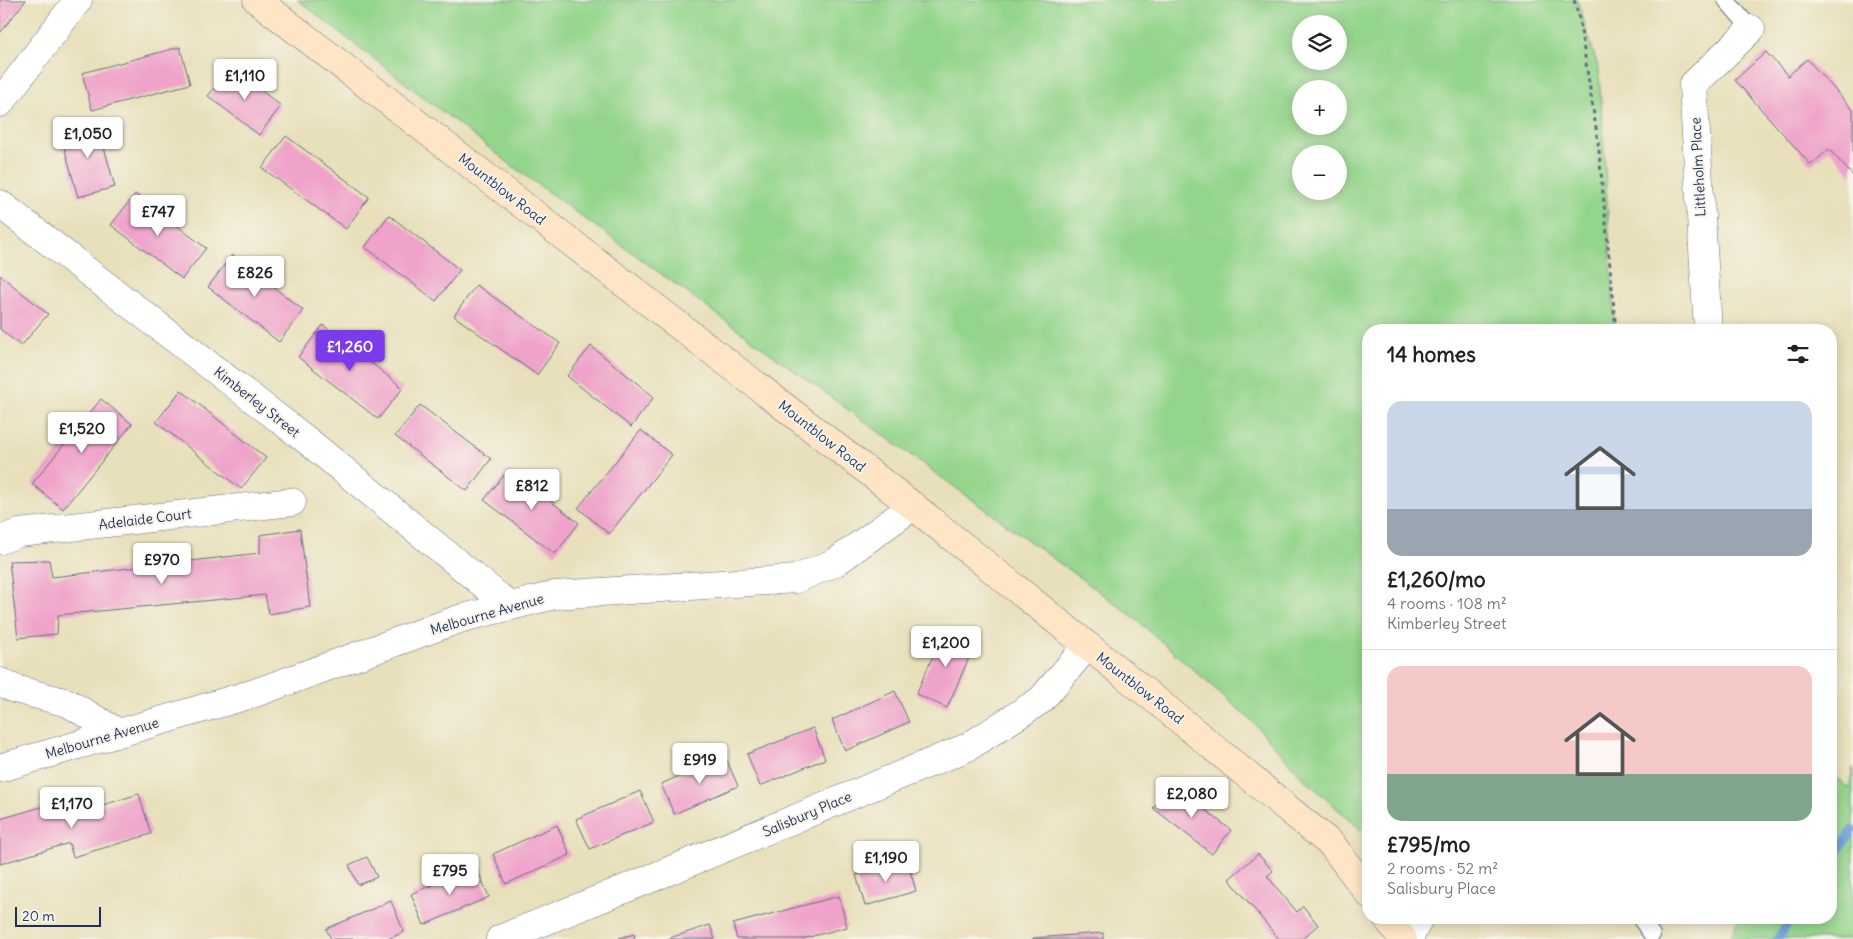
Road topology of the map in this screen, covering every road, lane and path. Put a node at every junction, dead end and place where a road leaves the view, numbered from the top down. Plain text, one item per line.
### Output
1 (78, 0) edge
2 (256, 0) edge
3 (1574, 0) edge
4 (1726, 0) edge
5 (1751, 29) joint
6 (0, 103) edge
7 (0, 204) edge
8 (1615, 324) edge
9 (1708, 324) edge
10 (292, 502) dead end
11 (913, 506) junction
12 (0, 540) edge
13 (510, 606) junction
14 (1087, 646) junction
15 (0, 682) edge
16 (119, 733) junction
17 (0, 768) edge
18 (1362, 885) edge
19 (1392, 924) edge
20 (1416, 924) edge
21 (1644, 924) edge
22 (1652, 935) dead end
23 (500, 939) edge
24 (1403, 939) edge
25 (1409, 939) edge

1 - 6 street
2 - 11 street, Mountblow Road
3 - 8 path
4 - 5 lane
5 - 9 street, Littleholm Place
7 - 13 street, Kimberley Street
10 - 12 street, Adelaide Court
11 - 13 street, Melbourne Avenue
11 - 14 street, Mountblow Road
13 - 16 street, Melbourne Avenue
14 - 18 street, Mountblow Road
14 - 23 street, Salisbury Place
15 - 16 street
16 - 17 street, Melbourne Avenue
19 - 24 street
20 - 25 street
21 - 22 lane

